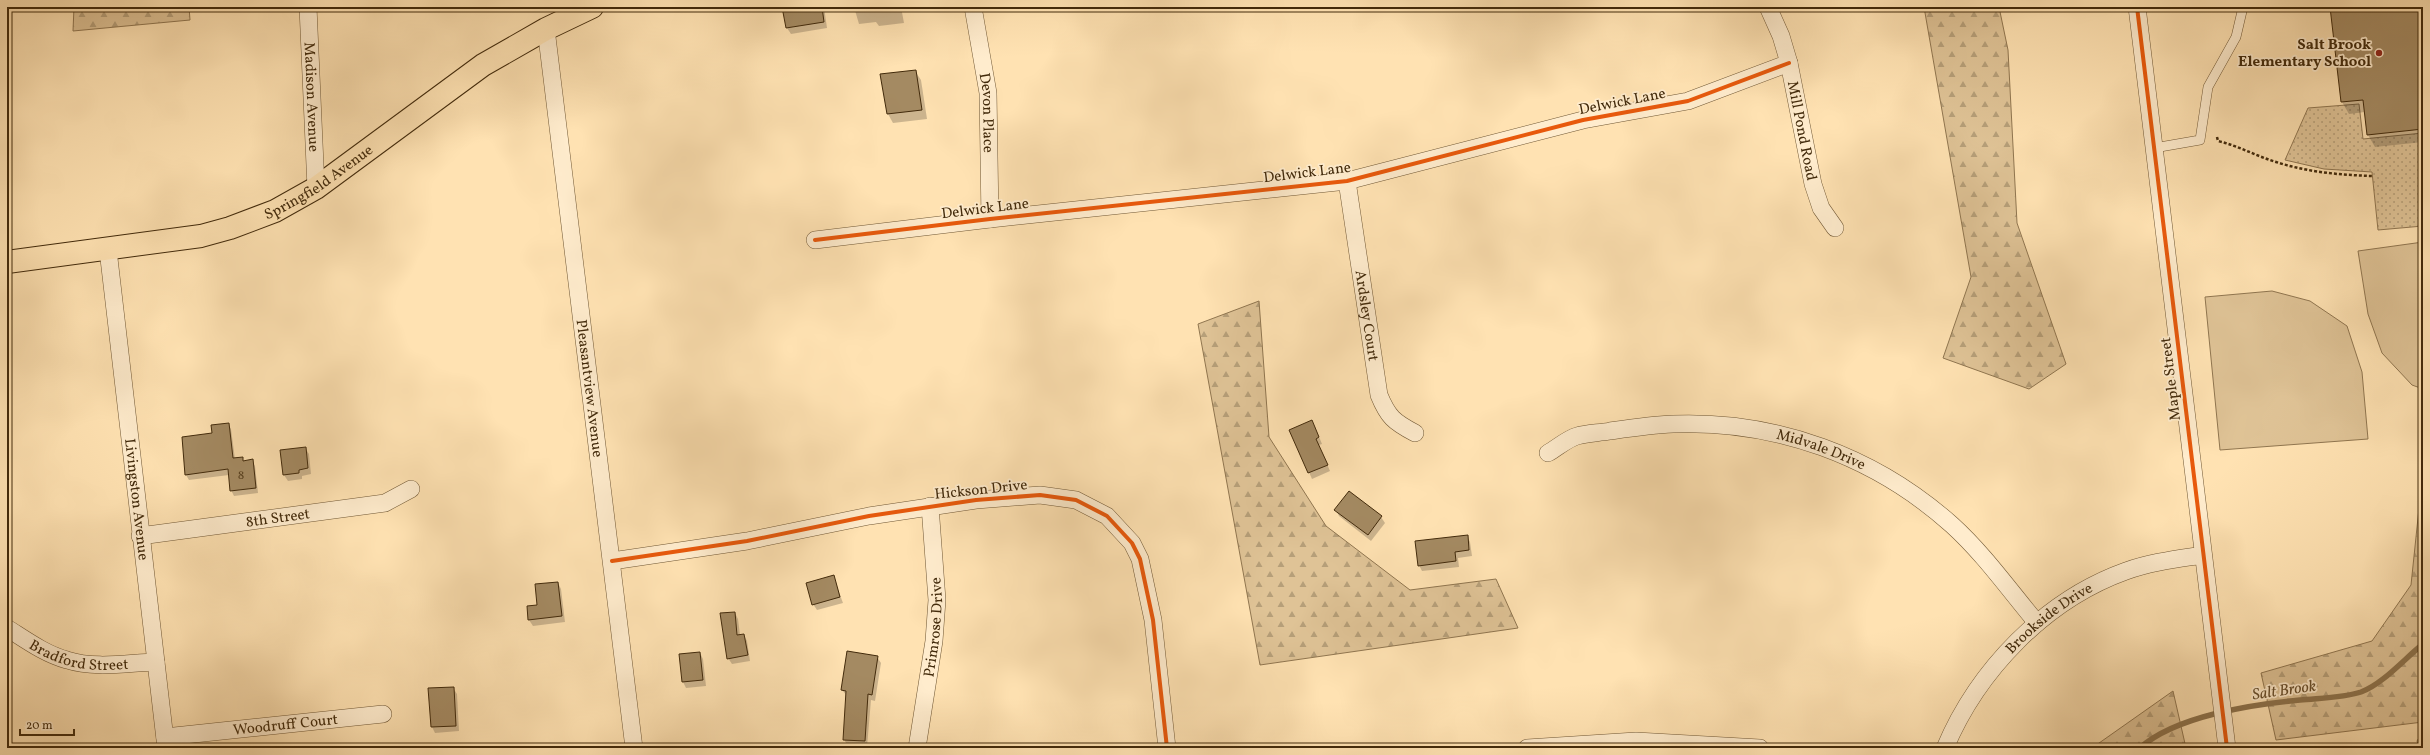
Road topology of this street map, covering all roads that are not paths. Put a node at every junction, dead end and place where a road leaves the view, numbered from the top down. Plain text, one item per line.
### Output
1 (308, 7) edge
2 (592, 7) edge
3 (973, 7) edge
4 (1768, 7) edge
5 (2137, 7) edge
6 (2243, 7) edge
7 (546, 29) junction
8 (1789, 63) junction
9 (2154, 148) junction
10 (1347, 181) junction
11 (316, 188) junction
12 (990, 219) junction
13 (1835, 228) dead end
14 (815, 240) dead end
15 (108, 250) junction
16 (7, 262) edge
17 (1415, 433) dead end
18 (1548, 453) dead end
19 (411, 489) dead end
20 (930, 506) junction
21 (140, 536) junction
22 (2203, 555) junction
23 (612, 561) junction
24 (2037, 624) junction
25 (7, 628) edge
26 (156, 662) junction
27 (383, 714) dead end
28 (166, 743) edge
29 (634, 748) edge
30 (917, 748) edge
31 (1167, 748) edge
32 (1527, 748) edge
33 (1760, 748) edge
34 (1945, 748) edge
35 (2227, 748) edge

1 - 11 street, Madison Avenue
2 - 7 main road, Springfield Avenue
3 - 12 street, Devon Place
4 - 8 street, Mill Pond Road
5 - 9 street, Maple Street
6 - 9 lane
7 - 11 main road, Springfield Avenue
7 - 23 street, Pleasantview Avenue
8 - 10 street, Delwick Lane
8 - 13 street, Mill Pond Road
9 - 22 street, Maple Street
10 - 12 street, Delwick Lane
10 - 17 street, Ardsley Court
11 - 15 main road, Springfield Avenue
12 - 14 street, Delwick Lane
15 - 16 main road, Springfield Avenue
15 - 21 street, Livingston Avenue
18 - 24 street, Midvale Drive
19 - 21 street, 8th Street
20 - 23 street, Hickson Drive
20 - 30 street, Primrose Drive
20 - 31 street, Hickson Drive
21 - 26 street, Livingston Avenue
22 - 24 street, Brookside Drive
22 - 35 street, Maple Street
23 - 29 street, Pleasantview Avenue
24 - 34 street, Brookside Drive
25 - 26 street, Bradford Street
26 - 28 street, Livingston Avenue
27 - 28 street, Woodruff Court
32 - 33 street

